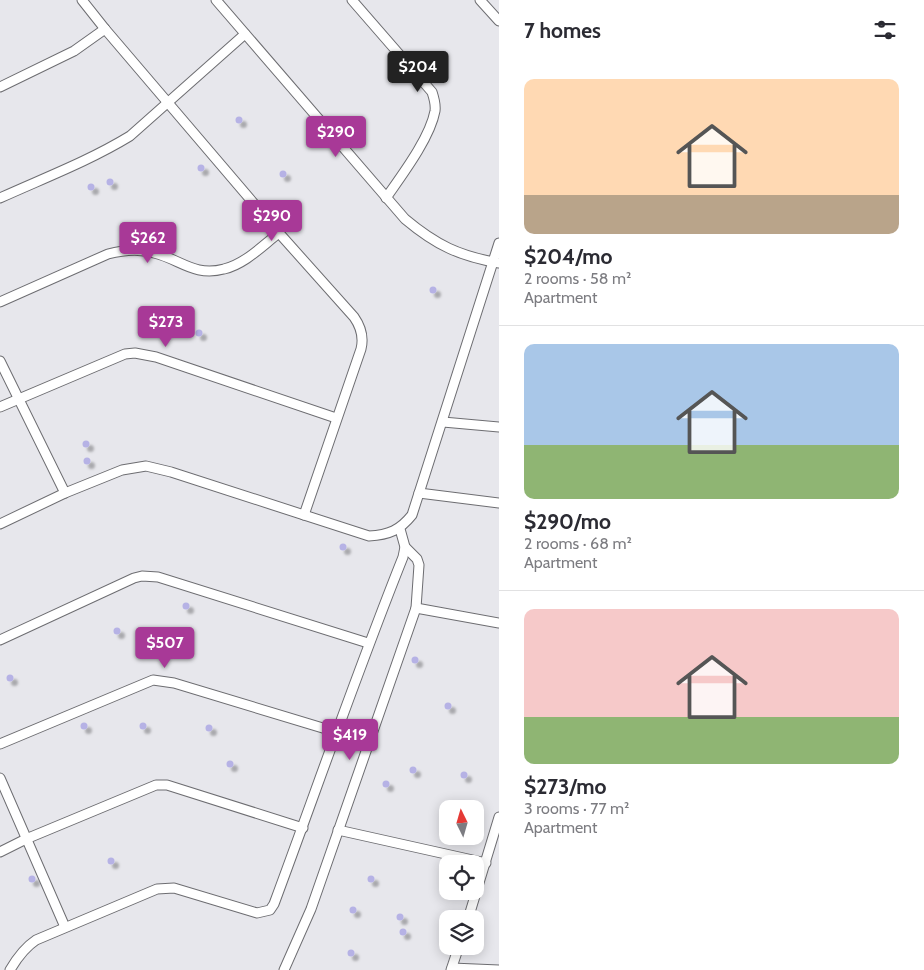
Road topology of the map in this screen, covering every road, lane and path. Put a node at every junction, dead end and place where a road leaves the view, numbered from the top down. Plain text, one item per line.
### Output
1 (82, 0) edge
2 (216, 0) edge
3 (352, 0) edge
4 (480, 0) edge
5 (499, 20) edge
6 (105, 29) junction
7 (246, 34) junction
8 (0, 87) edge
9 (169, 103) junction
10 (0, 198) edge
11 (386, 198) junction
12 (279, 233) junction
13 (499, 243) edge
14 (496, 263) edge
15 (0, 302) edge
16 (0, 361) edge
17 (18, 399) junction
18 (0, 407) edge
19 (336, 418) junction
20 (443, 422) junction
21 (499, 427) edge
22 (65, 493) junction
23 (420, 493) junction
24 (499, 503) edge
25 (304, 515) junction
26 (0, 524) edge
27 (400, 529) junction
28 (406, 547) junction
29 (416, 608) junction
30 (499, 623) edge
31 (0, 640) edge
32 (368, 643) junction
33 (336, 732) junction
34 (0, 744) edge
35 (0, 778) edge
36 (499, 817) edge
37 (303, 828) junction
38 (338, 830) junction
39 (26, 839) junction
40 (495, 844) edge
41 (0, 852) edge
42 (486, 864) junction
43 (471, 910) edge
44 (65, 927) junction
45 (456, 955) edge
46 (451, 969) edge
47 (10, 970) edge
48 (284, 970) edge
49 (499, 970) edge

1 - 6 street
2 - 7 street
3 - 11 street
4 - 5 street
6 - 8 street
6 - 9 street
7 - 9 street
7 - 11 street
9 - 10 street
9 - 12 street
11 - 14 street
12 - 15 street
12 - 19 street
13 - 14 street
14 - 20 street
16 - 17 street
17 - 18 street
17 - 19 street
17 - 22 street
19 - 25 street
20 - 21 street
20 - 23 street
22 - 25 street
22 - 26 street
23 - 24 street
23 - 27 street
25 - 27 street
27 - 28 street
28 - 29 street
28 - 32 street
29 - 30 street
29 - 38 street
31 - 32 street
32 - 33 street
33 - 34 street
33 - 37 street
35 - 39 street
36 - 40 street
37 - 39 street
37 - 44 street
38 - 42 street
38 - 48 street
39 - 41 street
39 - 44 street
40 - 42 street
42 - 43 street
44 - 47 street
45 - 46 street
46 - 49 street

